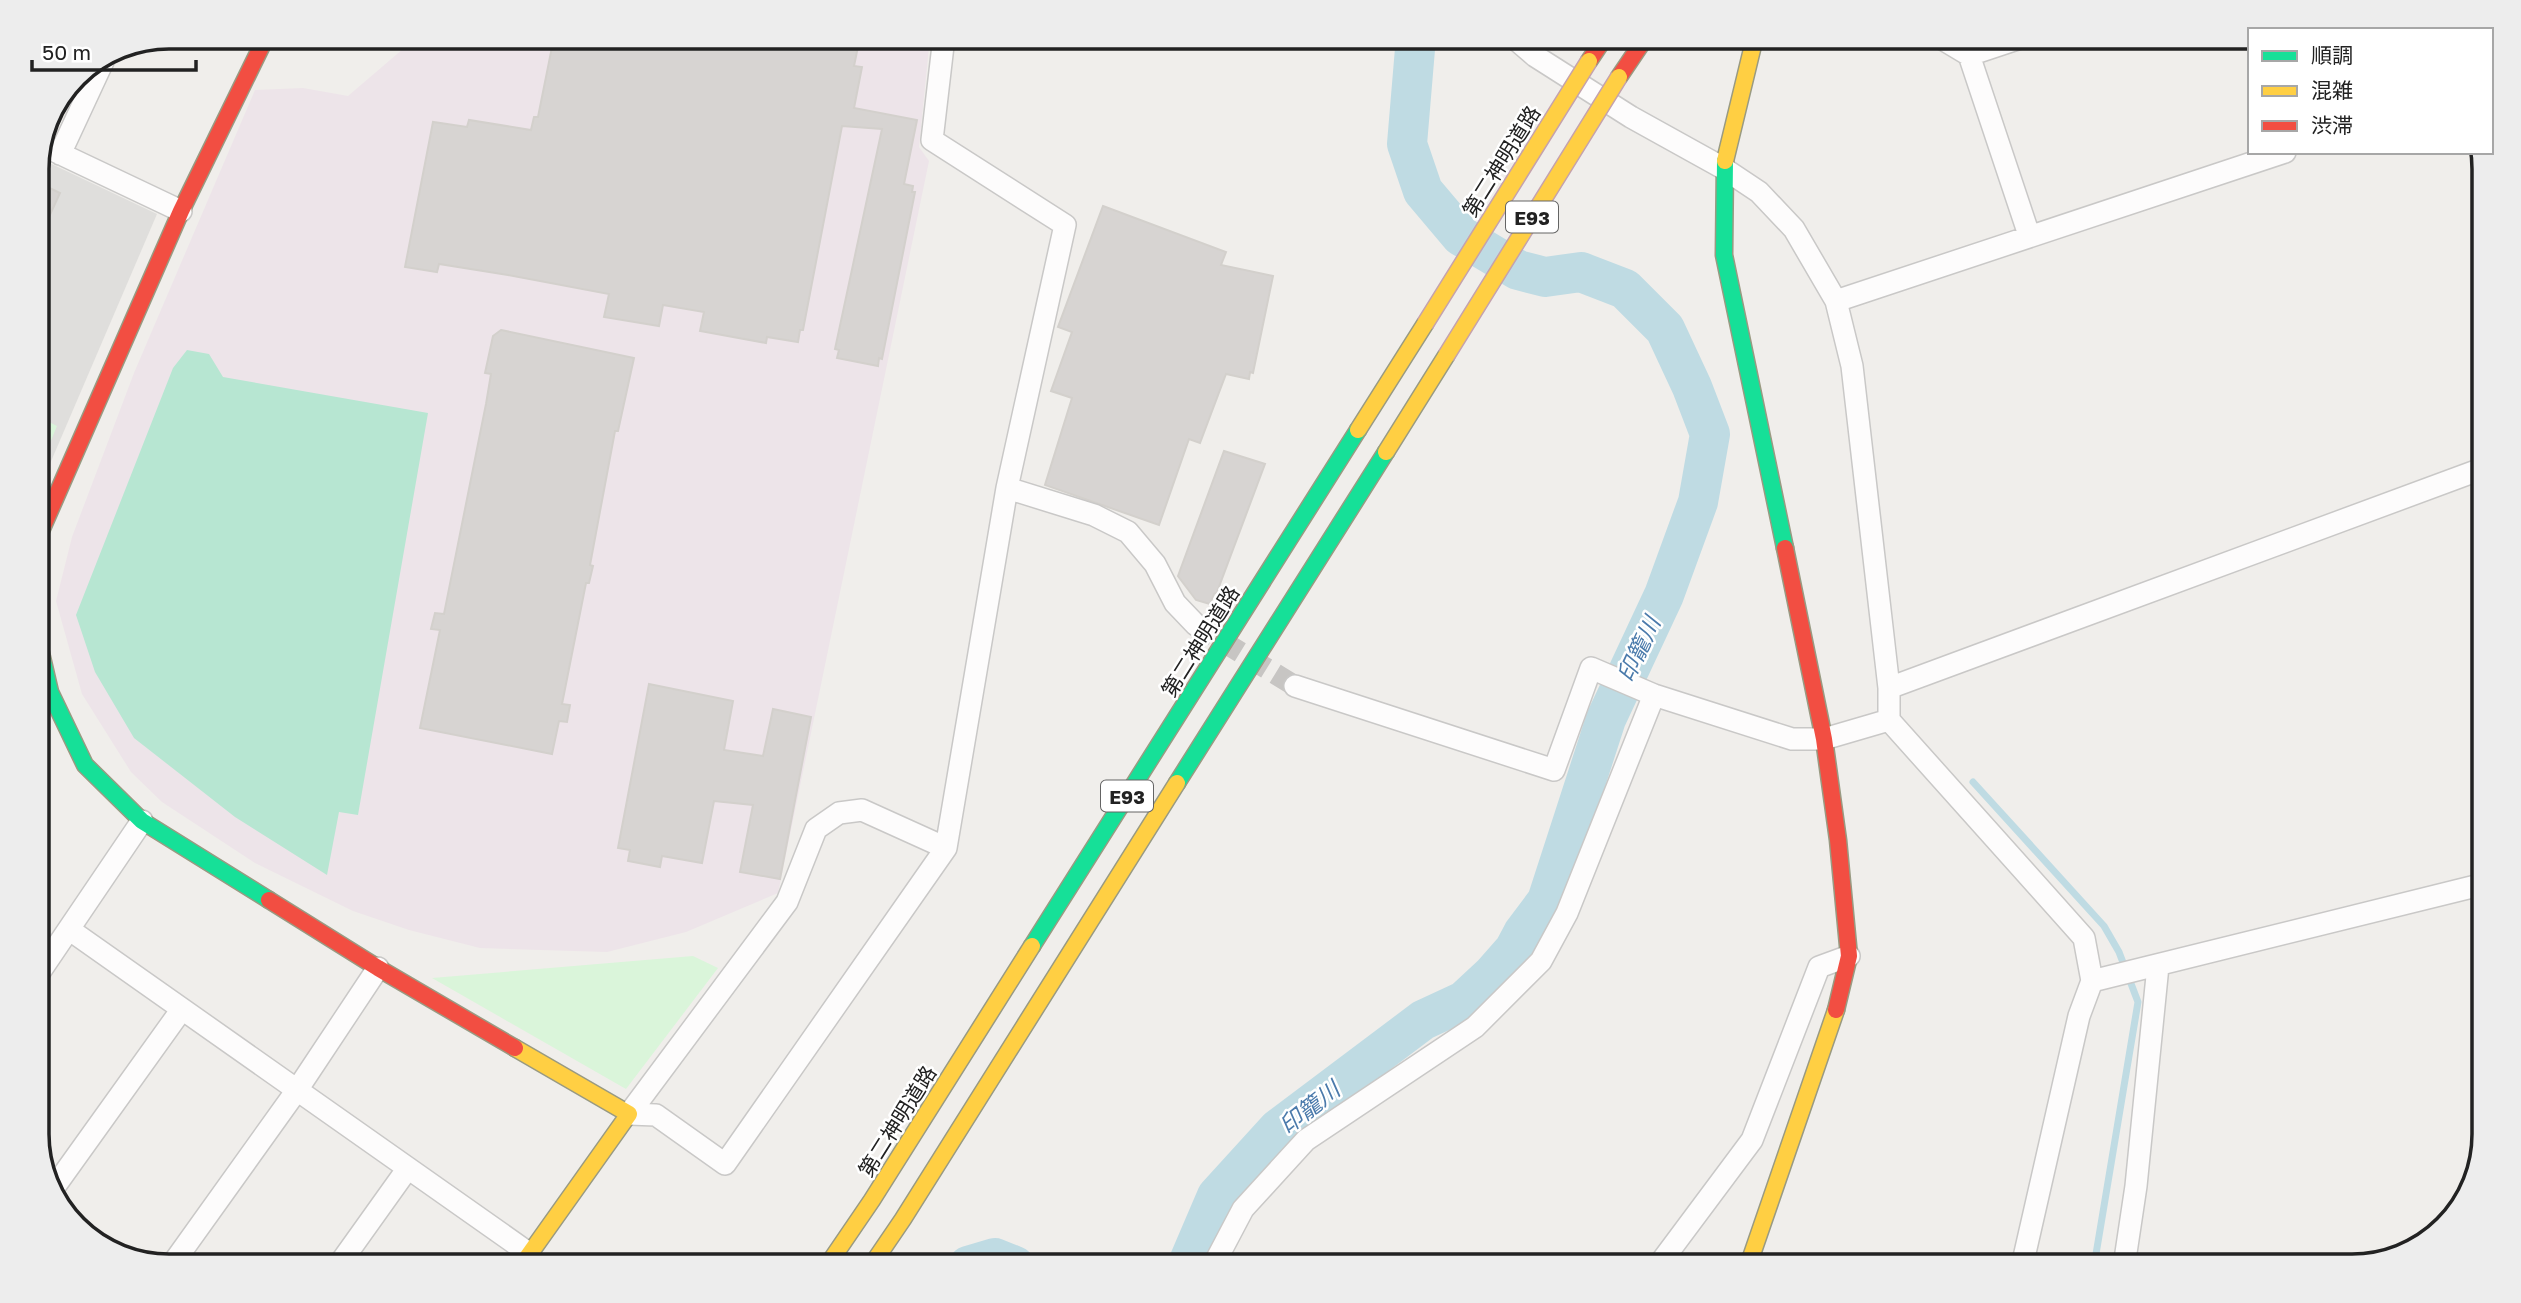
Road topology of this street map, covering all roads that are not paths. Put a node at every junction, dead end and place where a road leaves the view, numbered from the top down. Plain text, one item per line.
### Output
1 (260, 49) edge
2 (943, 49) edge
3 (1527, 49) edge
4 (1597, 49) edge
5 (1638, 49) edge
6 (1752, 49) edge
7 (1959, 49) edge
8 (1987, 49) edge
9 (1969, 55) junction
10 (94, 76) edge
11 (52, 150) edge
12 (2279, 154) edge
13 (1723, 168) junction
14 (181, 211) junction
15 (2029, 235) junction
16 (1836, 301) junction
17 (2472, 472) edge
18 (1007, 488) junction
19 (49, 513) edge
20 (1196, 625) tunnel mouth
21 (1295, 686) tunnel mouth
22 (49, 688) edge
23 (1889, 688) junction
24 (1654, 695) junction
25 (1889, 720) junction
26 (1824, 739) junction
27 (142, 821) junction
28 (946, 848) junction
29 (2472, 887) edge
30 (70, 930) junction
31 (1849, 956) junction
32 (49, 959) edge
33 (2158, 966) junction
34 (378, 968) junction
35 (2092, 981) junction
36 (182, 1009) junction
37 (297, 1090) junction
38 (629, 1114) junction
39 (408, 1168) junction
40 (59, 1181) edge
41 (180, 1254) edge
42 (347, 1254) edge
43 (518, 1254) edge
44 (530, 1254) edge
45 (835, 1254) edge
46 (879, 1254) edge
47 (1219, 1254) edge
48 (1667, 1254) edge
49 (1752, 1254) edge
50 (2025, 1254) edge
51 (2126, 1254) edge

1 - 14 main road
2 - 18 street
3 - 13 street
4 - 45 main road, 第二神明道路 / E93, bridge
5 - 46 main road, E93, bridge
6 - 13 main road
7 - 9 street
8 - 9 street
9 - 15 street
10 - 11 street
11 - 14 street
12 - 15 street
13 - 16 street
13 - 26 main road
14 - 19 main road
15 - 16 street
16 - 23 street
17 - 23 street
18 - 20 street
18 - 28 street
21 - 24 street
22 - 27 main road
23 - 25 street
24 - 26 street
24 - 47 street
25 - 26 street
25 - 35 street
26 - 31 main road
27 - 30 street
27 - 34 main road
28 - 38 street
28 - 38 street
29 - 33 street
30 - 32 street
30 - 36 street
31 - 48 street
31 - 49 main road
33 - 35 street
33 - 51 street
34 - 37 street
34 - 38 main road
35 - 50 street
36 - 37 street
36 - 40 street
37 - 39 street
37 - 41 street
38 - 44 main road
39 - 42 street
39 - 43 street

